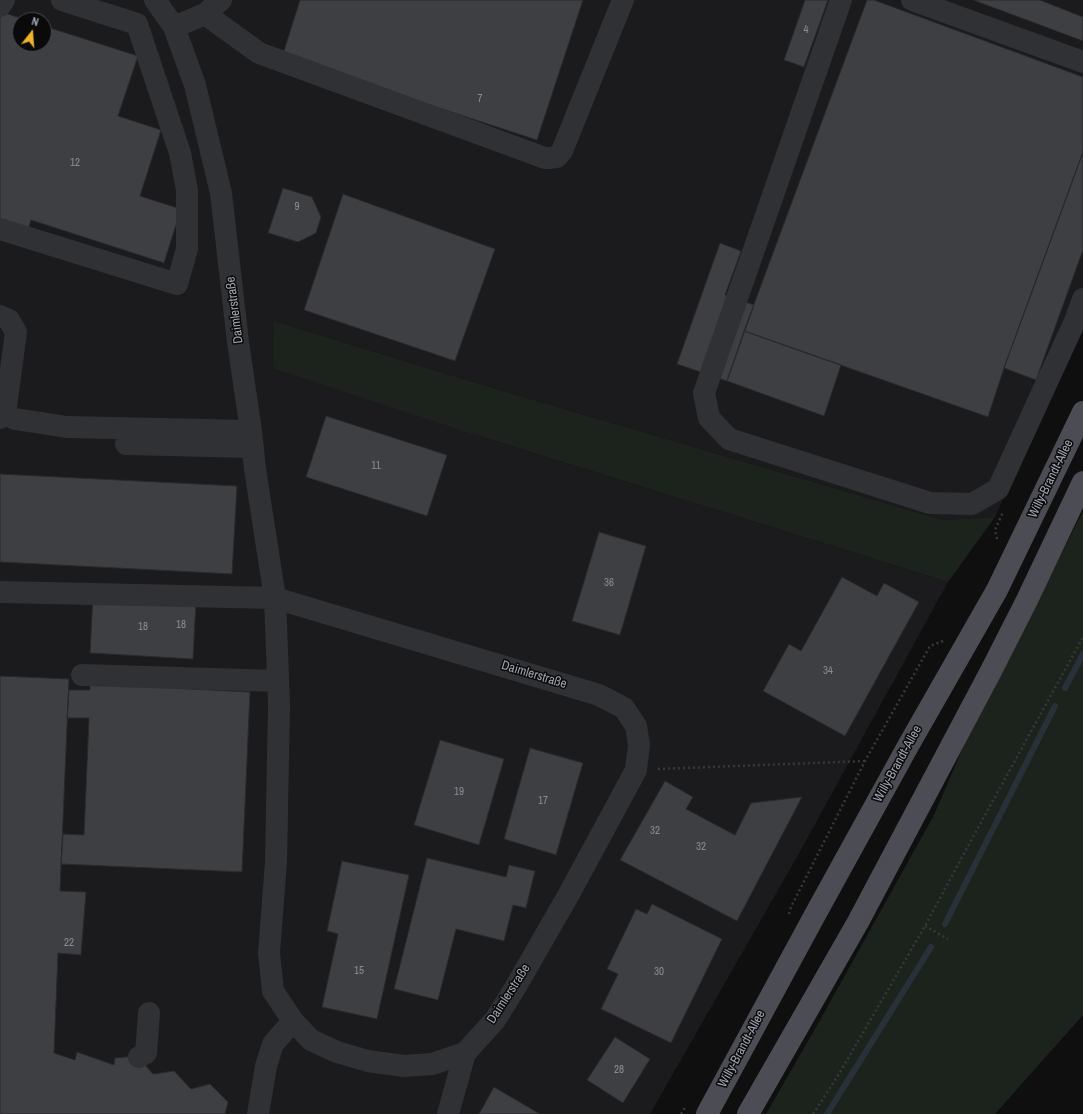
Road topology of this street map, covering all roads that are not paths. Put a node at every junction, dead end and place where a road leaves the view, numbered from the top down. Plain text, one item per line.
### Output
1 (4, 0) edge
2 (62, 0) edge
3 (221, 0) edge
4 (623, 0) edge
5 (841, 0) edge
6 (912, 0) edge
7 (158, 4) edge
8 (0, 6) edge
9 (205, 14) junction
10 (137, 24) junction
11 (174, 27) junction
12 (1083, 62) edge
13 (210, 146) junction
14 (180, 153) junction
15 (0, 229) edge
16 (1083, 299) edge
17 (0, 316) edge
18 (1083, 412) edge
19 (3, 416) edge
20 (252, 439) junction
21 (126, 444) dead end
22 (1083, 482) edge
23 (0, 592) edge
24 (275, 598) junction
25 (82, 675) dead end
26 (278, 681) junction
27 (149, 1013) dead end
28 (293, 1021) junction
29 (465, 1053) junction
30 (139, 1058) dead end
31 (258, 1114) edge
32 (448, 1114) edge
33 (707, 1114) edge
34 (748, 1114) edge

1 - 8 street
2 - 10 street
3 - 9 street
4 - 9 street
5 - 16 street
6 - 12 street
7 - 10 street
7 - 11 street, Daimlerstraße
9 - 11 street
10 - 14 street
11 - 13 street, Daimlerstraße
13 - 14 street
13 - 20 street, Daimlerstraße
14 - 15 street
17 - 19 street
18 - 33 main road, Willy-Brandt-Allee
19 - 20 street
20 - 21 street
20 - 24 street, Daimlerstraße
22 - 34 main road
23 - 24 street
24 - 26 street, Daimlerstraße
24 - 29 street, Daimlerstraße
25 - 26 street
26 - 28 street, Daimlerstraße
27 - 30 street
28 - 29 street, Daimlerstraße
28 - 31 street
29 - 32 street

